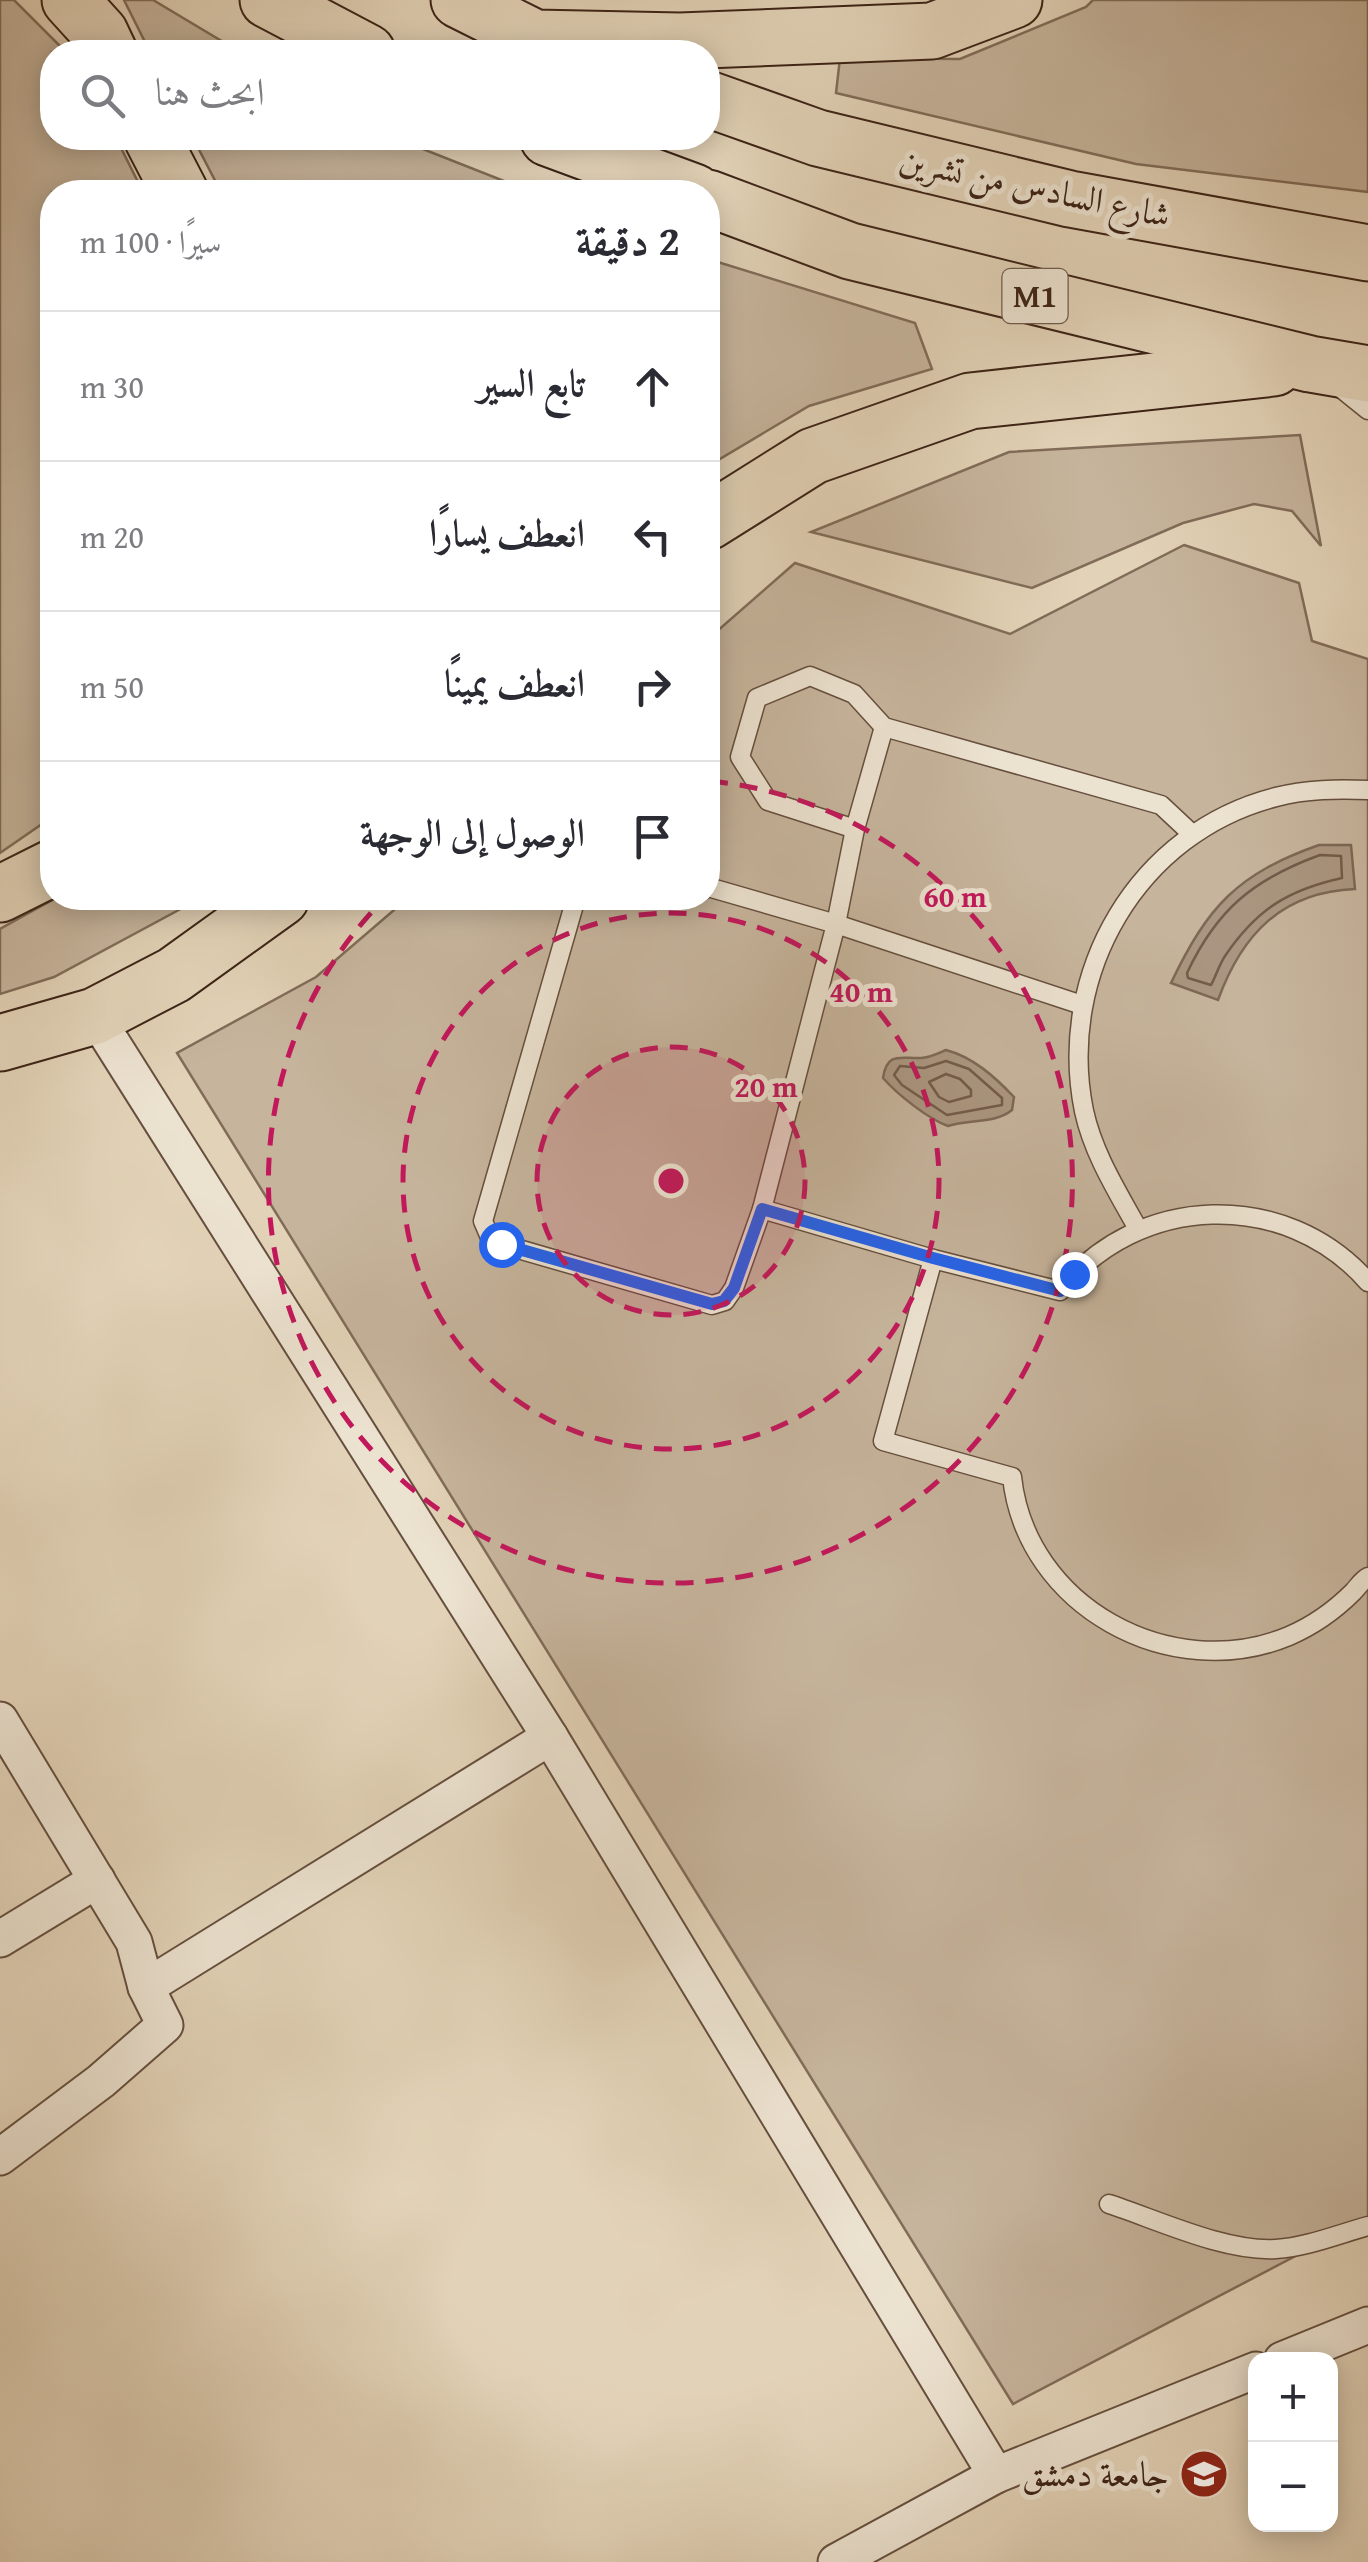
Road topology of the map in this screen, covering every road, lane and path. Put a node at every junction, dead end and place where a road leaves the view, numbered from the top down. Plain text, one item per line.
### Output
1 (70, 0) edge
2 (268, 0) edge
3 (459, 0) edge
4 (1014, 0) edge
5 (103, 40) edge
6 (343, 40) edge
7 (544, 40) edge
8 (705, 40) edge
9 (720, 103) edge
10 (158, 150) edge
11 (580, 150) edge
12 (174, 180) edge
13 (662, 180) edge
14 (720, 202) edge
15 (1368, 253) edge
16 (1310, 364) junction
17 (1368, 374) edge
18 (1368, 410) edge
19 (720, 514) edge
20 (884, 726) junction
21 (1368, 790) edge
22 (856, 829) junction
23 (1192, 834) junction
24 (40, 874) edge
25 (720, 890) edge
26 (0, 894) edge
27 (263, 910) edge
28 (573, 910) edge
29 (836, 924) junction
30 (1082, 1005) junction
31 (95, 1016) junction
32 (0, 1043) edge
33 (762, 1209) junction
34 (1138, 1229) junction
35 (933, 1258) junction
36 (1368, 1282) edge
37 (1368, 1577) edge
38 (0, 1720) edge
39 (550, 1737) junction
40 (97, 1880) junction
41 (0, 1939) edge
42 (146, 1986) junction
43 (0, 2157) edge
44 (1110, 2204) dead end
45 (1368, 2226) edge
46 (1368, 2325) edge
47 (1302, 2352) edge
48 (1248, 2373) edge
49 (996, 2476) junction
50 (836, 2562) edge

1 - 5 highway
2 - 6 highway
3 - 7 highway
4 - 8 highway
9 - 15 highway, شارع السادس من تشرين
10 - 12 highway
11 - 13 highway
14 - 16 highway, M1
16 - 17 highway, M1
16 - 18 lane
16 - 19 highway
20 - 22 lane
20 - 22 lane
20 - 23 lane
21 - 23 lane
22 - 29 lane
23 - 30 lane
24 - 26 highway
25 - 29 lane
27 - 31 highway
28 - 33 lane
29 - 30 lane
29 - 33 lane
30 - 34 lane
31 - 32 highway
31 - 39 street
33 - 35 lane
34 - 35 lane
34 - 36 lane
35 - 37 lane
38 - 40 street
39 - 42 street
39 - 49 street
40 - 41 street
40 - 42 street
42 - 43 street
44 - 45 lane
46 - 47 street
48 - 49 street
49 - 50 street

